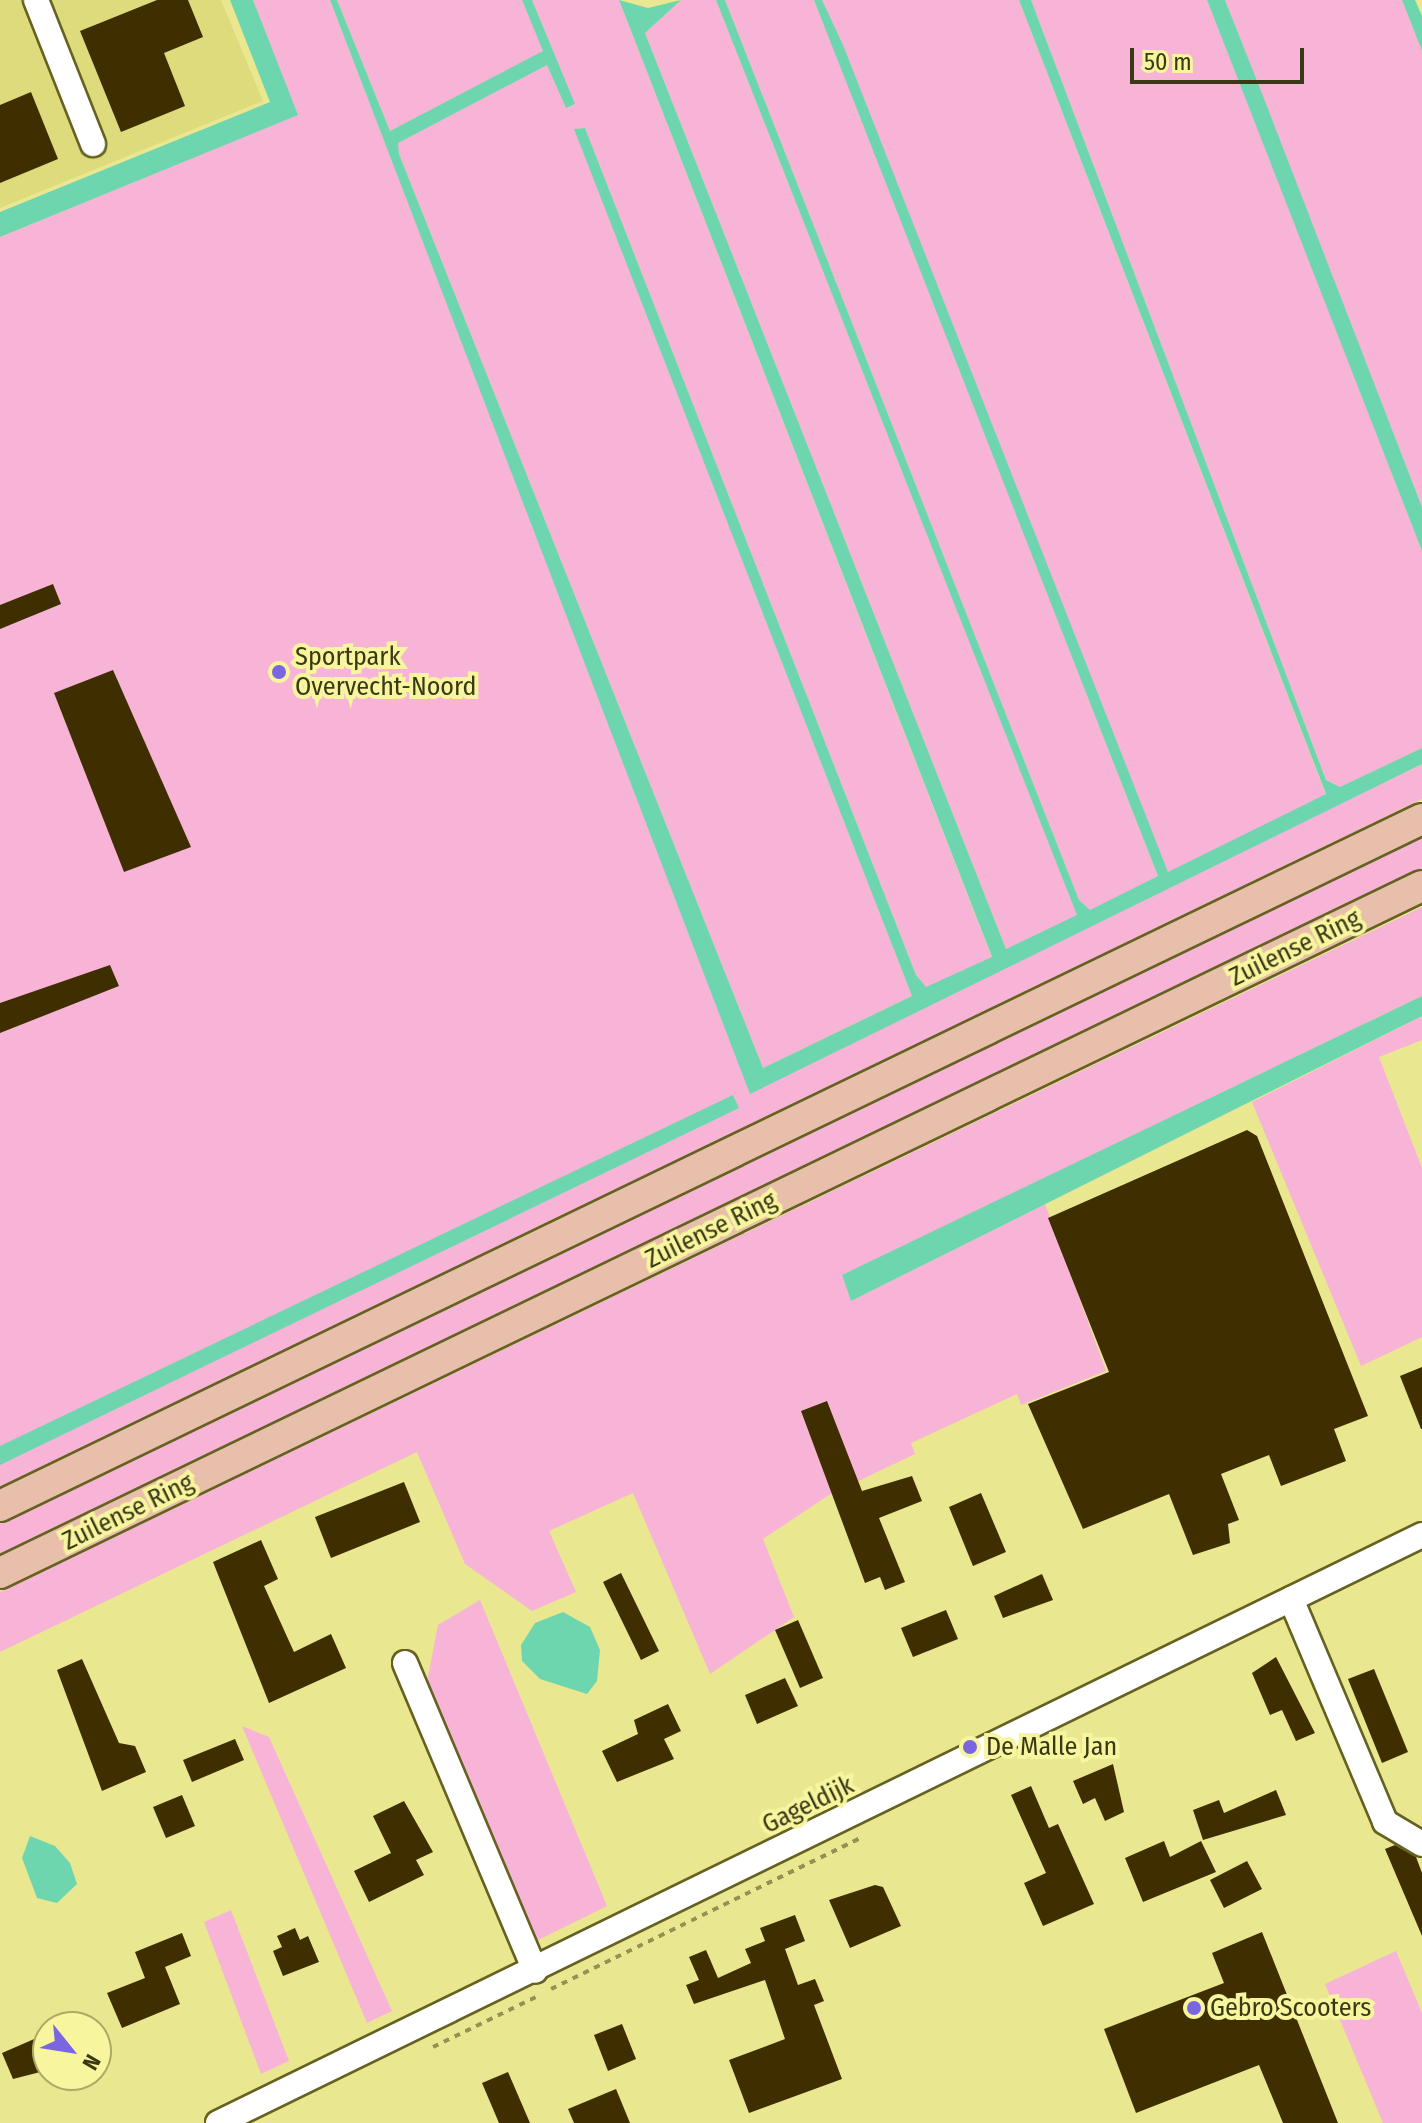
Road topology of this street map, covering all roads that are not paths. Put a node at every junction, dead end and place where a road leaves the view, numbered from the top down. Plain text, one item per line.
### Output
1 (36, 0) edge
2 (93, 144) dead end
3 (1422, 819) edge
4 (1422, 886) edge
5 (0, 1506) edge
6 (1422, 1535) edge
7 (0, 1573) edge
8 (1291, 1599) junction
9 (405, 1663) dead end
10 (1422, 1844) edge
11 (535, 1971) junction
12 (218, 2123) edge

1 - 2 street
3 - 5 main road
4 - 7 main road, Zuilense Ring
6 - 8 street, Gageldijk
8 - 10 street
8 - 11 street, Gageldijk
9 - 11 street
11 - 12 street, Gageldijk

